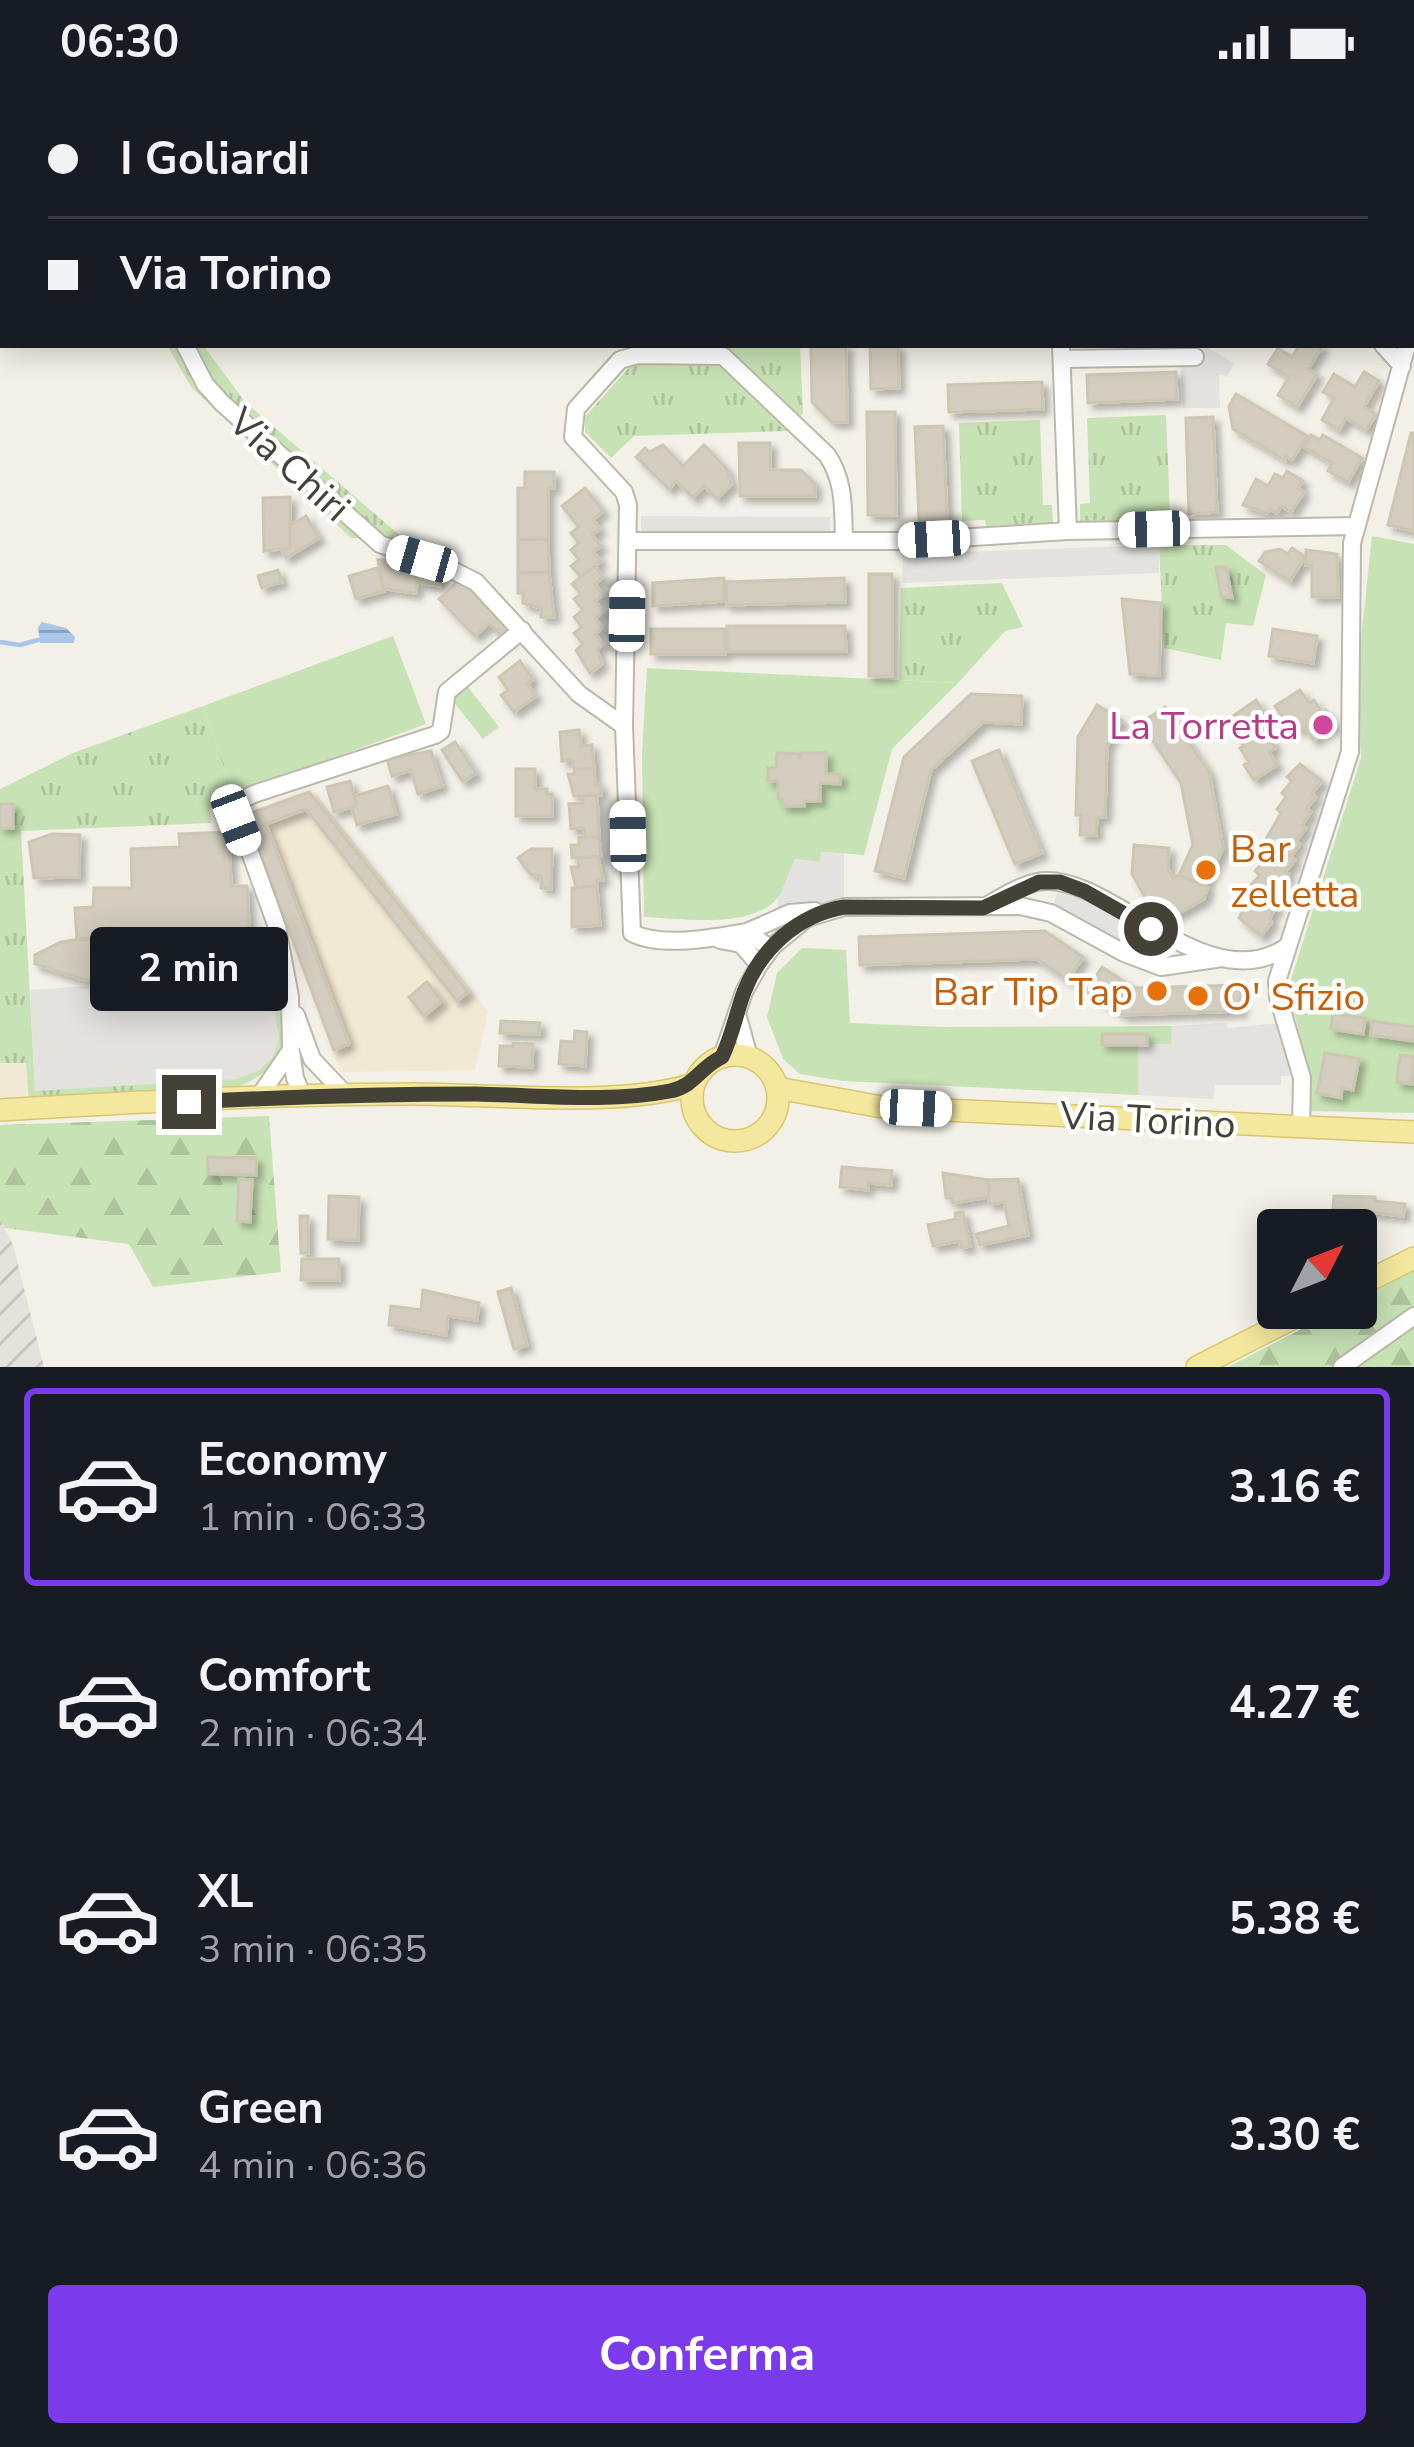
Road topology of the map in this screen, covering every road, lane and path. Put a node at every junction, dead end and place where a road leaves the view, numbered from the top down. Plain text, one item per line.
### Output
1 (187, 348) edge
2 (1385, 348) edge
3 (1407, 348) edge
4 (1062, 352) edge
5 (1196, 357) dead end
6 (1402, 366) junction
7 (1357, 526) junction
8 (1068, 531) junction
9 (844, 540) junction
10 (628, 542) junction
11 (522, 630) junction
12 (579, 694) junction
13 (625, 698) junction
14 (624, 726) junction
15 (983, 908) junction
16 (822, 911) junction
17 (747, 932) junction
18 (707, 938) junction
19 (1288, 946) junction
20 (771, 949) junction
21 (1222, 958) junction
22 (1247, 962) junction
23 (759, 964) junction
24 (290, 997) junction
25 (1278, 997) junction
26 (738, 1016) junction
27 (291, 1050) junction
28 (722, 1057) junction
29 (749, 1057) junction
30 (312, 1059) junction
31 (694, 1084) junction
32 (345, 1094) junction
33 (303, 1096) junction
34 (613, 1096) junction
35 (258, 1098) junction
36 (777, 1099) junction
37 (0, 1110) edge
38 (693, 1110) junction
39 (1301, 1127) junction
40 (1414, 1132) edge
41 (1414, 1258) edge
42 (1377, 1276) edge
43 (1414, 1316) edge
44 (1272, 1329) edge
45 (1197, 1367) edge
46 (1342, 1367) edge

1 - 11 street, Via Chiri
2 - 6 street
3 - 6 street
4 - 5 street
4 - 8 street
6 - 7 street
7 - 8 street
7 - 19 street
8 - 9 street
9 - 10 street
9 - 10 street
10 - 13 street
11 - 12 street, Via Chiri
11 - 24 street
12 - 13 street
12 - 14 street, Via Chiri
13 - 14 street
14 - 18 street
15 - 16 street
15 - 21 street
15 - 21 street
16 - 17 street
16 - 20 street
17 - 18 street
17 - 20 street
18 - 23 street
19 - 22 street
19 - 25 street
20 - 23 street
21 - 22 street
22 - 25 street
23 - 26 street
24 - 27 street
24 - 30 street
25 - 39 street
26 - 28 street
26 - 29 street
27 - 33 street
27 - 35 street
28 - 29 main road
28 - 31 main road
29 - 36 main road
30 - 32 street
30 - 33 street
31 - 34 main road
31 - 38 main road
32 - 33 main road
32 - 34 main road
33 - 35 main road
34 - 38 main road
35 - 37 main road
36 - 38 main road
36 - 39 main road, Via Torino
39 - 40 main road, Via Torino
41 - 42 main road
43 - 46 street
44 - 45 main road

